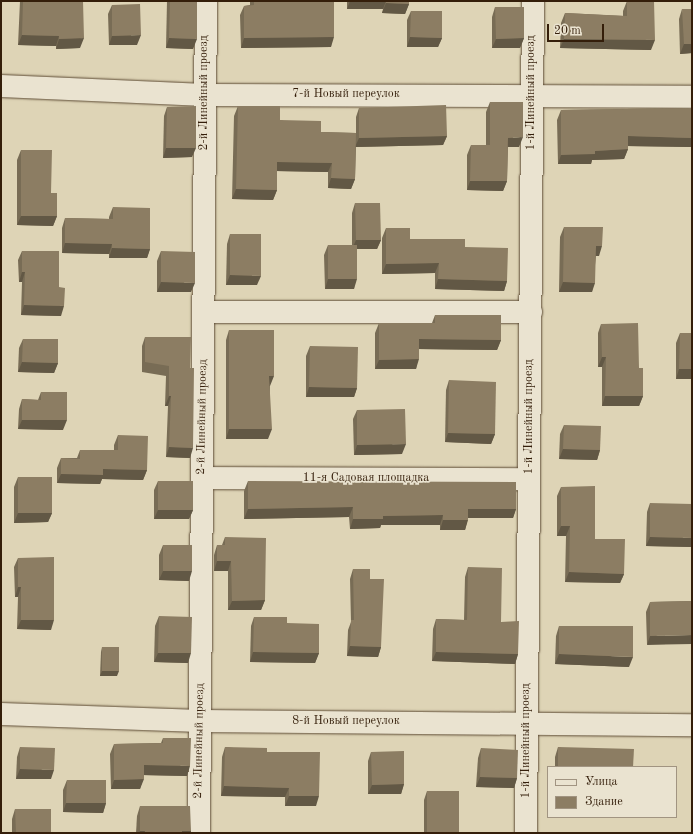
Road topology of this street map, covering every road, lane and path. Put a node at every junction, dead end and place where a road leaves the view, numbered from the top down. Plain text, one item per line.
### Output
1 (206, 1) edge
2 (533, 1) edge
3 (1, 86) edge
4 (205, 95) junction
5 (533, 96) junction
6 (692, 97) edge
7 (204, 312) junction
8 (531, 312) junction
9 (203, 478) junction
10 (529, 479) junction
11 (1, 714) edge
12 (200, 721) junction
13 (527, 723) junction
14 (692, 725) edge
15 (199, 833) edge
16 (526, 833) edge

1 - 4 street, 2-й Линейный проезд
2 - 5 street, 1-й Линейный проезд
3 - 4 street, 7-й Новый переулок
4 - 5 street, 7-й Новый переулок
4 - 7 street, 2-й Линейный проезд
5 - 6 street, 7-й Новый переулок
5 - 8 street, 1-й Линейный проезд
7 - 8 street
7 - 9 street, 2-й Линейный проезд
8 - 10 street, 1-й Линейный проезд
9 - 10 street, 11-я Садовая площадка
9 - 12 street, 2-й Линейный проезд
10 - 13 street, 1-й Линейный проезд
11 - 12 street, 8-й Новый переулок
12 - 13 street, 8-й Новый переулок
12 - 15 street, 2-й Линейный проезд
13 - 14 street, 8-й Новый переулок
13 - 16 street, 1-й Линейный проезд

